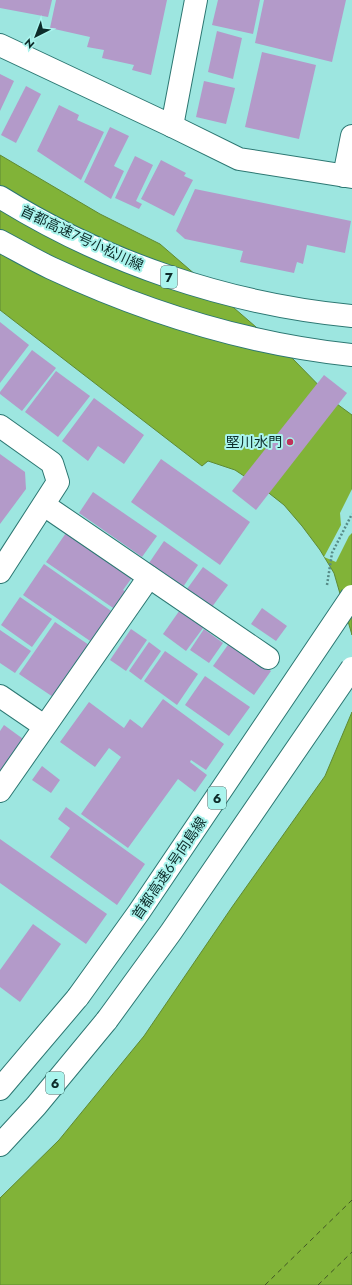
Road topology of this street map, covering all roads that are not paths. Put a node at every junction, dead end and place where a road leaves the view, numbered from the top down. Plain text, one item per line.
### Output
1 (196, 0) edge
2 (0, 45) edge
3 (172, 126) junction
4 (352, 136) edge
5 (348, 177) edge
6 (0, 197) edge
7 (0, 241) edge
8 (352, 316) edge
9 (352, 355) edge
10 (0, 426) edge
11 (44, 505) junction
12 (0, 572) edge
13 (149, 577) junction
14 (352, 596) edge
15 (268, 658) dead end
16 (352, 668) edge
17 (0, 696) edge
18 (44, 726) junction
19 (0, 791) edge
20 (0, 1089) edge
21 (0, 1145) edge

1 - 3 main road
2 - 3 main road
3 - 5 main road
4 - 5 main road
6 - 8 main road, 首都高速7号小松川線 / 7
7 - 9 main road
10 - 11 main road
11 - 12 main road
11 - 13 main road
13 - 15 main road
13 - 18 main road
14 - 20 main road, 首都高速6号向島線 / 6, bridge
16 - 21 main road, 6, bridge
17 - 18 main road
18 - 19 main road

